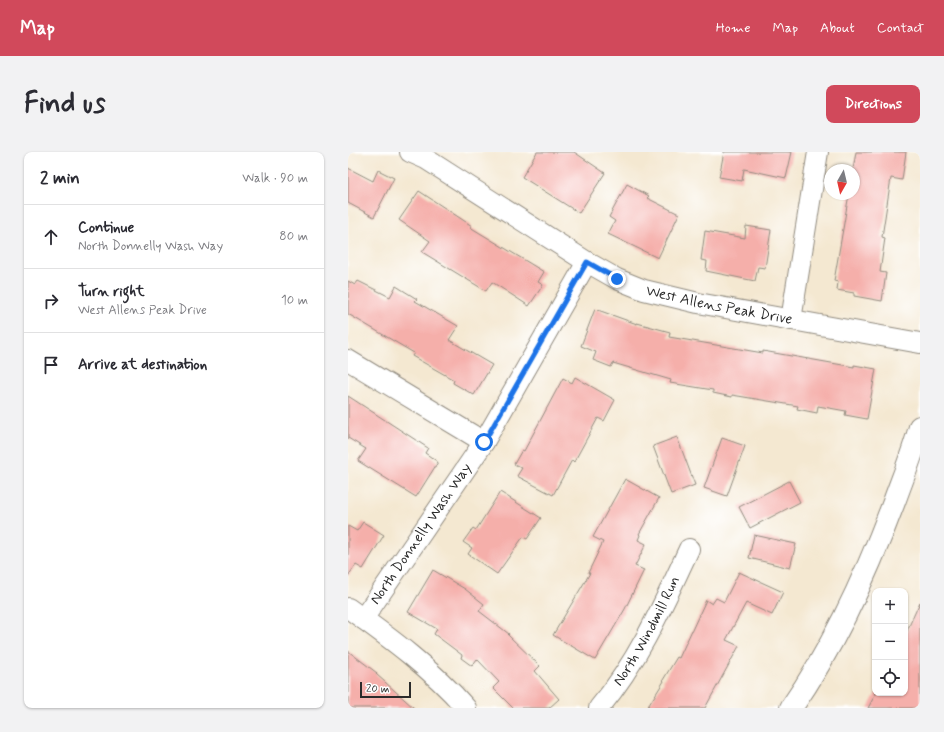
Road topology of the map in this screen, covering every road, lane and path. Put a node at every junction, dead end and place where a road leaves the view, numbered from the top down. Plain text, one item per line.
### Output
1 (410, 152) edge
2 (818, 152) edge
3 (587, 262) junction
4 (791, 320) junction
5 (920, 342) edge
6 (348, 360) edge
7 (920, 427) edge
8 (484, 442) junction
9 (689, 549) dead end
10 (356, 613) edge
11 (466, 708) edge
12 (599, 708) edge
13 (791, 708) edge

1 - 3 street, West Allens Peak Drive
2 - 4 street
3 - 4 street, West Allens Peak Drive
3 - 8 street, North Donnelly Wash Way
4 - 5 street, West Allens Peak Drive
6 - 8 street
7 - 13 street
8 - 10 street, North Donnelly Wash Way
9 - 12 street, North Windmill Run
10 - 11 street

